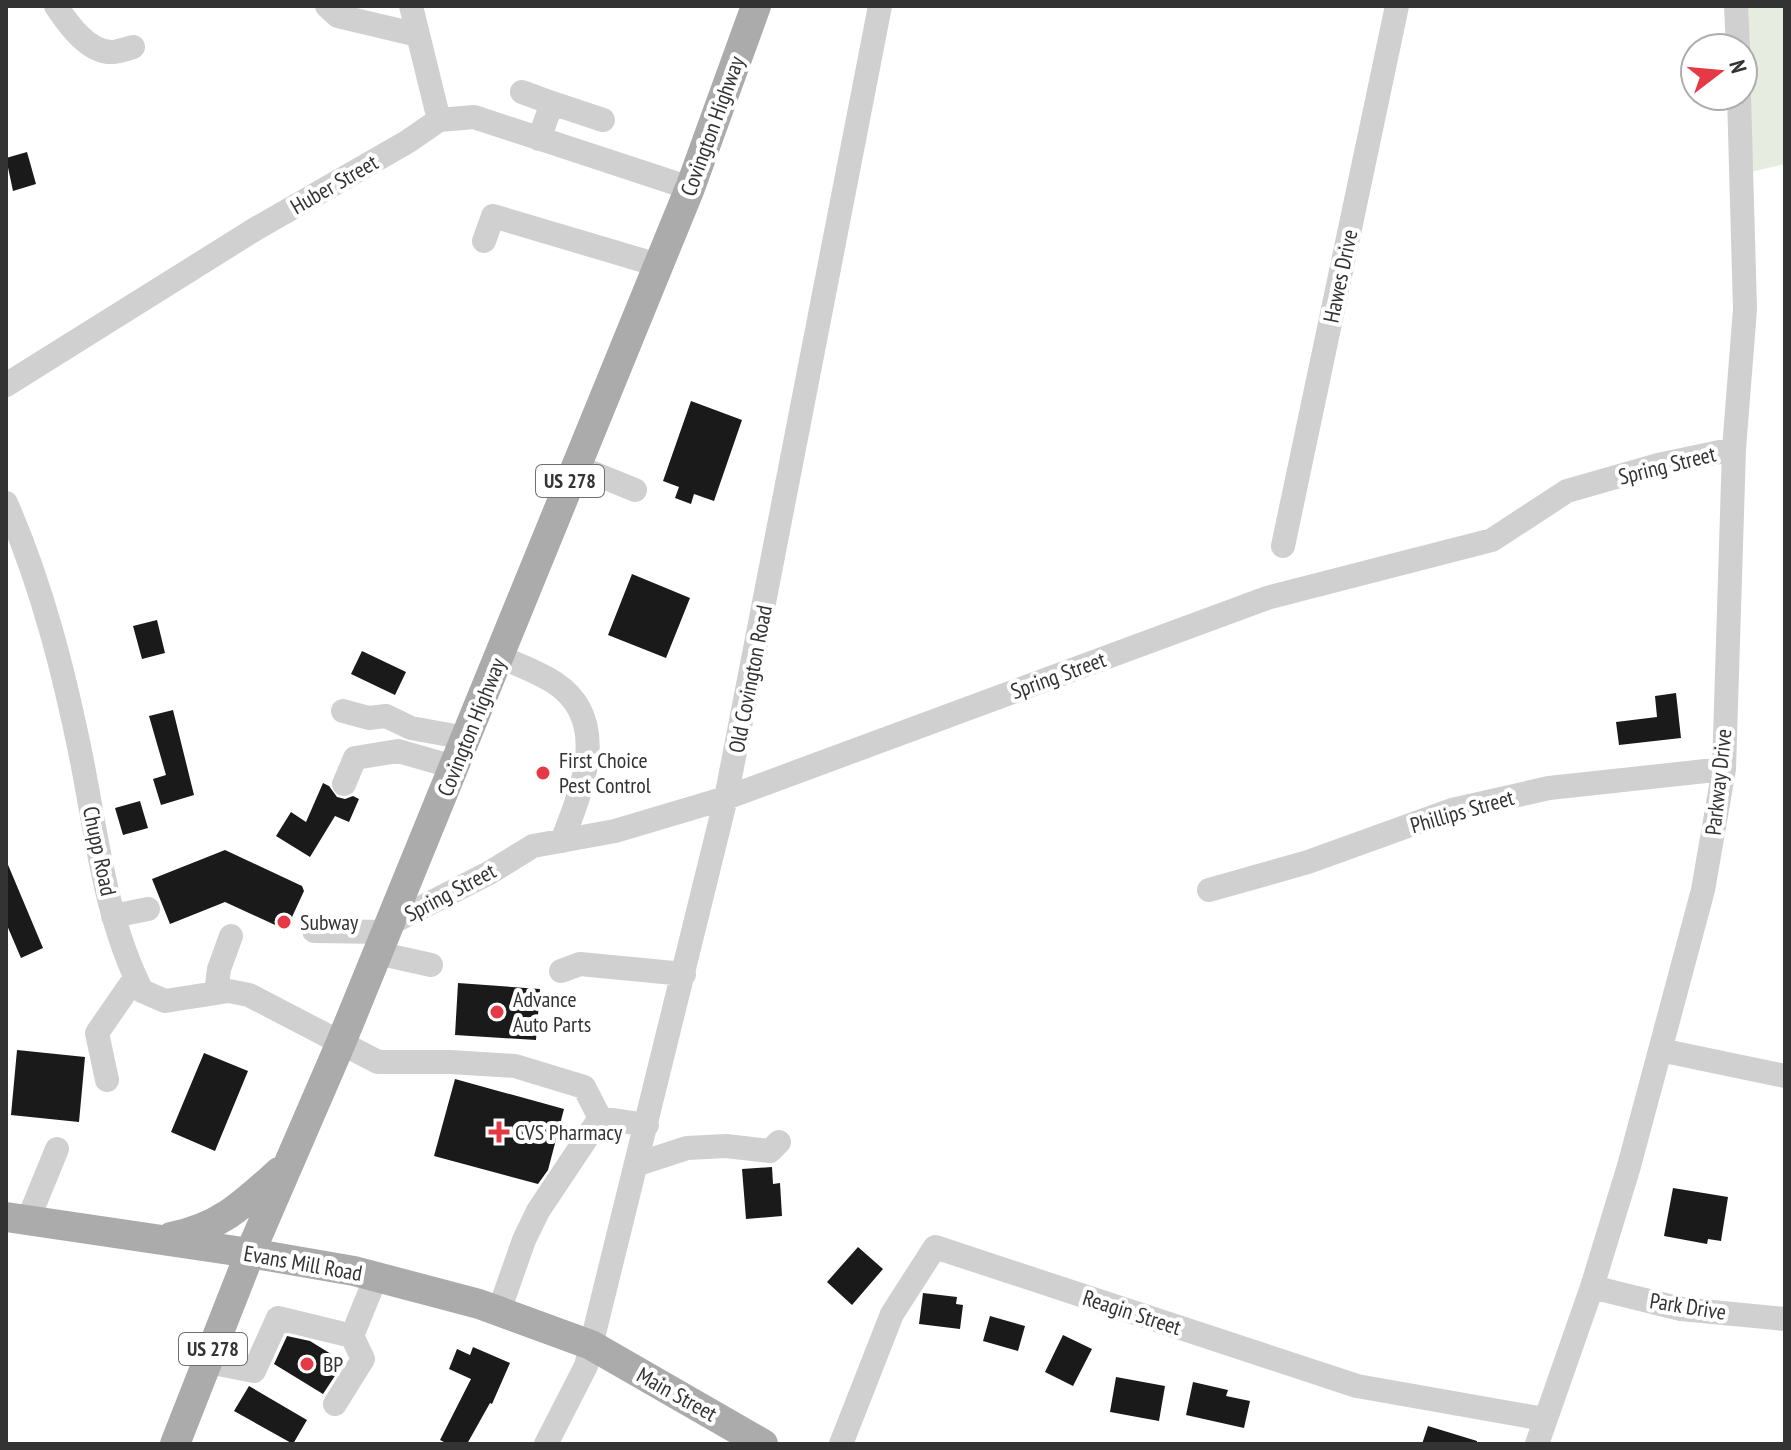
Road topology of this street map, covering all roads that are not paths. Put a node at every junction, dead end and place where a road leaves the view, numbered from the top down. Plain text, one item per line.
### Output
1 (56, 6) edge
2 (327, 6) edge
3 (411, 6) edge
4 (756, 6) edge
5 (880, 6) edge
6 (1397, 6) edge
7 (1736, 6) edge
8 (1737, 32) edge
9 (418, 35) junction
10 (133, 47) dead end
11 (522, 92) dead end
12 (552, 103) junction
13 (1739, 112) edge
14 (439, 120) junction
15 (603, 120) dead end
16 (539, 139) junction
17 (690, 188) junction
18 (484, 241) dead end
19 (658, 265) junction
20 (6, 385) edge
21 (1734, 449) junction
22 (576, 466) junction
23 (635, 490) dead end
24 (6, 503) edge
25 (1283, 546) dead end
26 (500, 657) junction
27 (343, 711) dead end
28 (466, 738) junction
29 (454, 767) junction
30 (1724, 769) junction
31 (344, 784) dead end
32 (726, 798) junction
33 (562, 841) junction
34 (1209, 890) dead end
35 (148, 909) dead end
36 (113, 916) junction
37 (314, 931) dead end
38 (231, 936) dead end
39 (384, 936) junction
40 (431, 965) dead end
41 (561, 971) dead end
42 (684, 974) junction
43 (135, 978) junction
44 (216, 993) junction
45 (340, 1045) junction
46 (1660, 1050) junction
47 (1785, 1076) edge
48 (107, 1080) dead end
49 (600, 1118) junction
50 (647, 1125) junction
51 (779, 1142) dead end
52 (57, 1149) dead end
53 (638, 1164) junction
54 (288, 1165) junction
55 (17, 1219) edge
56 (154, 1240) junction
57 (250, 1253) junction
58 (376, 1277) junction
59 (1592, 1287) junction
60 (499, 1311) junction
61 (1785, 1319) edge
62 (352, 1336) junction
63 (591, 1345) junction
64 (208, 1362) junction
65 (335, 1404) dead end
66 (1544, 1419) junction
67 (175, 1444) edge
68 (546, 1444) edge
69 (763, 1444) edge
70 (841, 1444) edge
71 (1537, 1444) edge

1 - 10 street
2 - 9 street
3 - 9 street
4 - 17 main road, Covington Highway / US 278
5 - 32 street, Old Covington Road
6 - 25 street, Hawes Drive
7 - 8 street
9 - 14 street
11 - 12 street
12 - 15 street
12 - 16 street
13 - 21 street, Parkway Drive
14 - 16 street
14 - 20 street, Huber Street
16 - 17 street
17 - 19 main road, Covington Highway / US 278
18 - 19 street
19 - 22 main road, Covington Highway / US 278
21 - 30 street, Parkway Drive
21 - 32 street, Spring Street
22 - 23 street
22 - 26 main road, Covington Highway / US 278
24 - 36 street, Chupp Road
26 - 28 main road, Covington Highway / US 278
26 - 33 street
27 - 28 street
28 - 29 main road, Covington Highway / US 278
29 - 31 street
29 - 39 main road, Covington Highway / US 278
30 - 34 street, Phillips Street
30 - 46 street, Parkway Drive
32 - 33 street, Spring Street
32 - 42 street, Old Covington Road
33 - 39 street, Spring Street
35 - 36 street
36 - 43 street, Chupp Road
37 - 39 street
38 - 44 street
39 - 40 street
39 - 45 main road, Covington Highway / US 278
41 - 42 street
42 - 50 street, Old Covington Road
43 - 44 street
43 - 48 street
44 - 45 street
45 - 49 street
45 - 54 main road, Covington Highway / US 278
46 - 47 street
46 - 59 street, Parkway Drive
49 - 50 street
49 - 60 street
50 - 53 street, Old Covington Road
51 - 53 street
52 - 55 street
53 - 63 street, Old Covington Road
54 - 56 main road
54 - 57 main road, Covington Highway / US 278
55 - 56 main road, Evans Mill Road
56 - 57 main road, Evans Mill Road
57 - 58 main road, Evans Mill Road
57 - 64 main road, Covington Highway / US 278
58 - 60 main road, Evans Mill Road
58 - 62 street
59 - 61 street, Park Drive
59 - 66 street, Parkway Drive
60 - 63 main road, Evans Mill Road
62 - 64 street
62 - 65 street
63 - 68 street, Old Covington Road
63 - 69 main road, Main Street
64 - 67 main road, Covington Highway / US 278
66 - 70 street, Reagin Street
66 - 71 street, Parkway Drive

